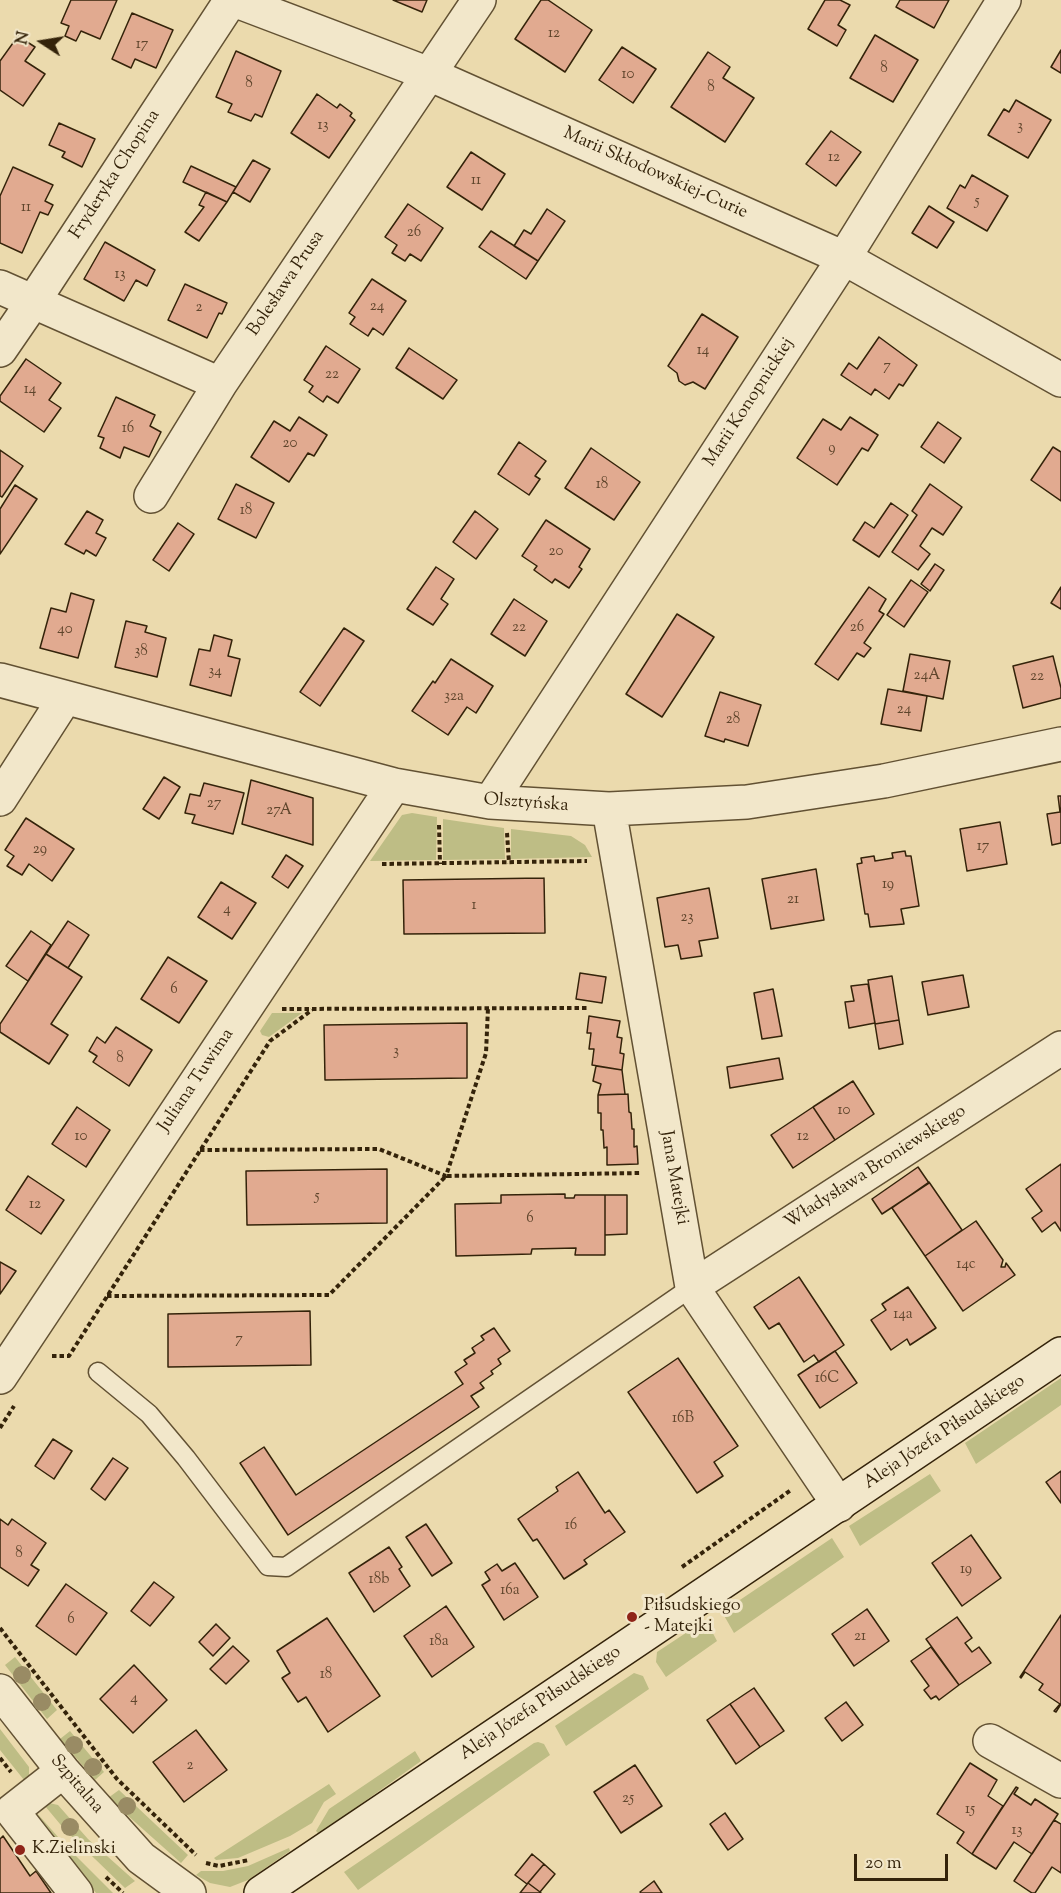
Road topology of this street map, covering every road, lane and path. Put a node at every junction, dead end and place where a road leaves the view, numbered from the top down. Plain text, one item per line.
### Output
1 (232, 0) edge
2 (479, 0) edge
3 (1004, 0) edge
4 (429, 74) junction
5 (844, 258) junction
6 (0, 287) edge
7 (33, 302) junction
8 (0, 350) edge
9 (1061, 380) edge
10 (220, 384) junction
11 (151, 496) dead end
12 (0, 680) edge
13 (65, 698) junction
14 (1061, 744) edge
15 (394, 785) junction
16 (0, 799) edge
17 (609, 809) junction
18 (498, 813) junction
19 (439, 823) dead end
20 (588, 861) dead end
21 (508, 863) junction
22 (374, 864) dead end
23 (440, 864) junction
24 (488, 1008) junction
25 (588, 1008) dead end
26 (280, 1009) dead end
27 (312, 1010) junction
28 (260, 1041) dead end
29 (270, 1041) junction
30 (1061, 1048) edge
31 (200, 1150) junction
32 (672, 1173) junction
33 (446, 1176) junction
34 (692, 1287) junction
35 (107, 1296) junction
36 (1061, 1354) edge
37 (46, 1356) dead end
38 (98, 1372) dead end
39 (0, 1377) edge
40 (839, 1505) junction
41 (0, 1628) edge
42 (0, 1691) edge
43 (990, 1741) dead end
44 (63, 1771) junction
45 (1061, 1781) edge
46 (199, 1858) junction
47 (253, 1858) dead end
48 (177, 1885) edge
49 (76, 1893) edge
50 (261, 1893) edge

1 - 4 street, Marii Skłodowskiej-Curie
1 - 7 street, Fryderyka Chopina
2 - 4 street, Bolesława Prusa
3 - 5 street, Marii Konopnickiej
4 - 5 street, Marii Skłodowskiej-Curie
4 - 10 street, Bolesława Prusa
5 - 9 street, Marii Skłodowskiej-Curie
5 - 18 street, Marii Konopnickiej
6 - 7 street
7 - 8 street, Fryderyka Chopina
7 - 10 street
10 - 11 street, Bolesława Prusa
12 - 13 street, Olsztyńska
13 - 15 street, Olsztyńska
13 - 16 street
14 - 17 street, Olsztyńska
15 - 18 street, Olsztyńska
15 - 39 street, Juliana Tuwima
17 - 18 street, Olsztyńska
17 - 32 street, Jana Matejki
18 - 21 path
19 - 23 path
20 - 21 path
21 - 23 path
22 - 23 path
24 - 25 path
24 - 27 path
24 - 33 path
26 - 27 path
27 - 29 path
28 - 29 path
29 - 31 path
30 - 34 street, Władysława Broniewskiego
31 - 33 path
31 - 35 path
32 - 33 path
32 - 34 street, Jana Matejki
33 - 35 path
34 - 38 lane
34 - 40 street, Jana Matejki
35 - 37 path
36 - 40 street, Aleja Józefa Piłsudskiego
40 - 50 street, Aleja Józefa Piłsudskiego
41 - 46 path
42 - 44 street, Szpitalna
43 - 45 street
44 - 48 street, Szpitalna
44 - 49 street
46 - 47 path
46 - 48 path

